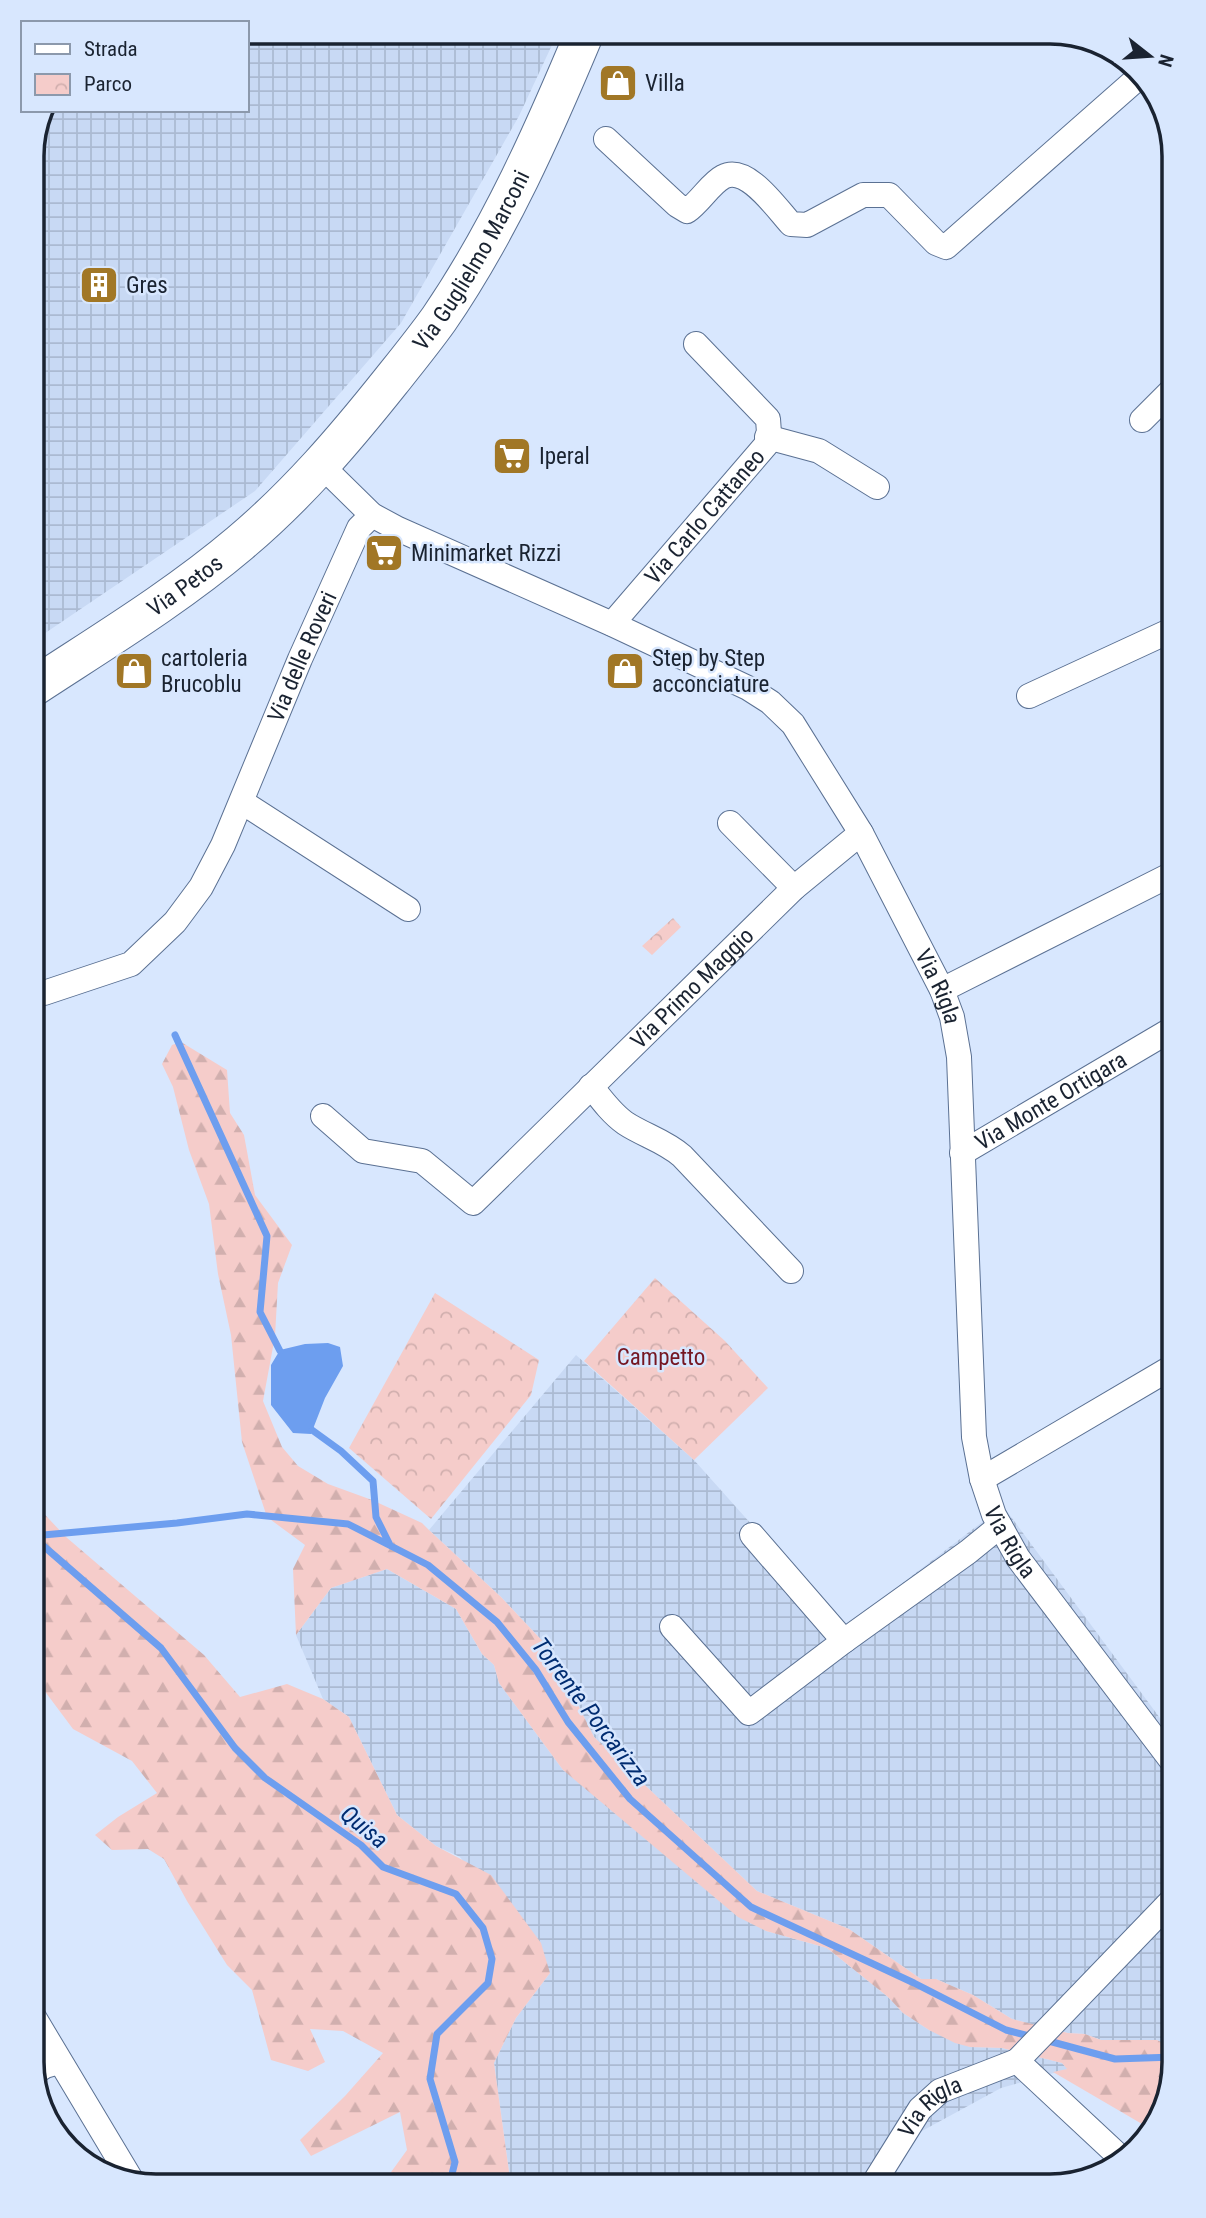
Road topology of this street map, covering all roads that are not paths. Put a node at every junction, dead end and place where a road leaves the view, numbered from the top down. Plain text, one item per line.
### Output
1 (580, 44) edge
2 (1123, 91) edge
3 (606, 139) dead end
4 (696, 344) dead end
5 (1162, 400) edge
6 (1142, 420) dead end
7 (767, 437) junction
8 (321, 465) junction
9 (877, 487) dead end
10 (372, 515) junction
11 (612, 624) junction
12 (1162, 635) edge
13 (44, 680) edge
14 (1028, 696) dead end
15 (242, 802) junction
16 (730, 823) dead end
17 (861, 833) junction
18 (1162, 879) edge
19 (794, 888) junction
20 (408, 909) dead end
21 (942, 990) junction
22 (44, 993) edge
23 (1162, 1035) edge
24 (591, 1086) junction
25 (323, 1116) dead end
26 (962, 1153) junction
27 (791, 1271) dead end
28 (1162, 1373) edge
29 (982, 1479) junction
30 (1000, 1526) junction
31 (752, 1535) dead end
32 (671, 1627) dead end
33 (844, 1640) junction
34 (1162, 1748) edge
35 (1162, 1910) edge
36 (44, 2035) edge
37 (1023, 2054) junction
38 (59, 2062) junction
39 (44, 2067) edge
40 (1116, 2152) edge
41 (117, 2167) edge
42 (879, 2174) edge

1 - 8 main road, Via Guglielmo Marconi
2 - 3 street
4 - 7 street, Via Carlo Cattaneo
5 - 6 street
7 - 9 street
7 - 11 street, Via Carlo Cattaneo
8 - 10 street, Via Rigla
8 - 13 main road, Via Petos
10 - 11 street, Via Rigla
10 - 15 street, Via delle Roveri
11 - 17 street, Via Rigla
12 - 14 street
15 - 20 street
15 - 22 street, Via delle Roveri
16 - 19 street
17 - 19 street, Via Primo Maggio
17 - 21 street, Via Rigla
18 - 21 street
19 - 24 street, Via Primo Maggio
21 - 26 street, Via Rigla
23 - 26 street, Via Monte Ortigara
24 - 25 street, Via Primo Maggio
24 - 27 street
26 - 29 street, Via Rigla
28 - 29 street
29 - 30 street, Via Rigla
30 - 33 street
30 - 34 street, Via Rigla
31 - 33 street
32 - 33 street
35 - 37 street, Via Rigla
36 - 38 street
37 - 40 street
37 - 42 street, Via Rigla
38 - 39 street
38 - 41 street

